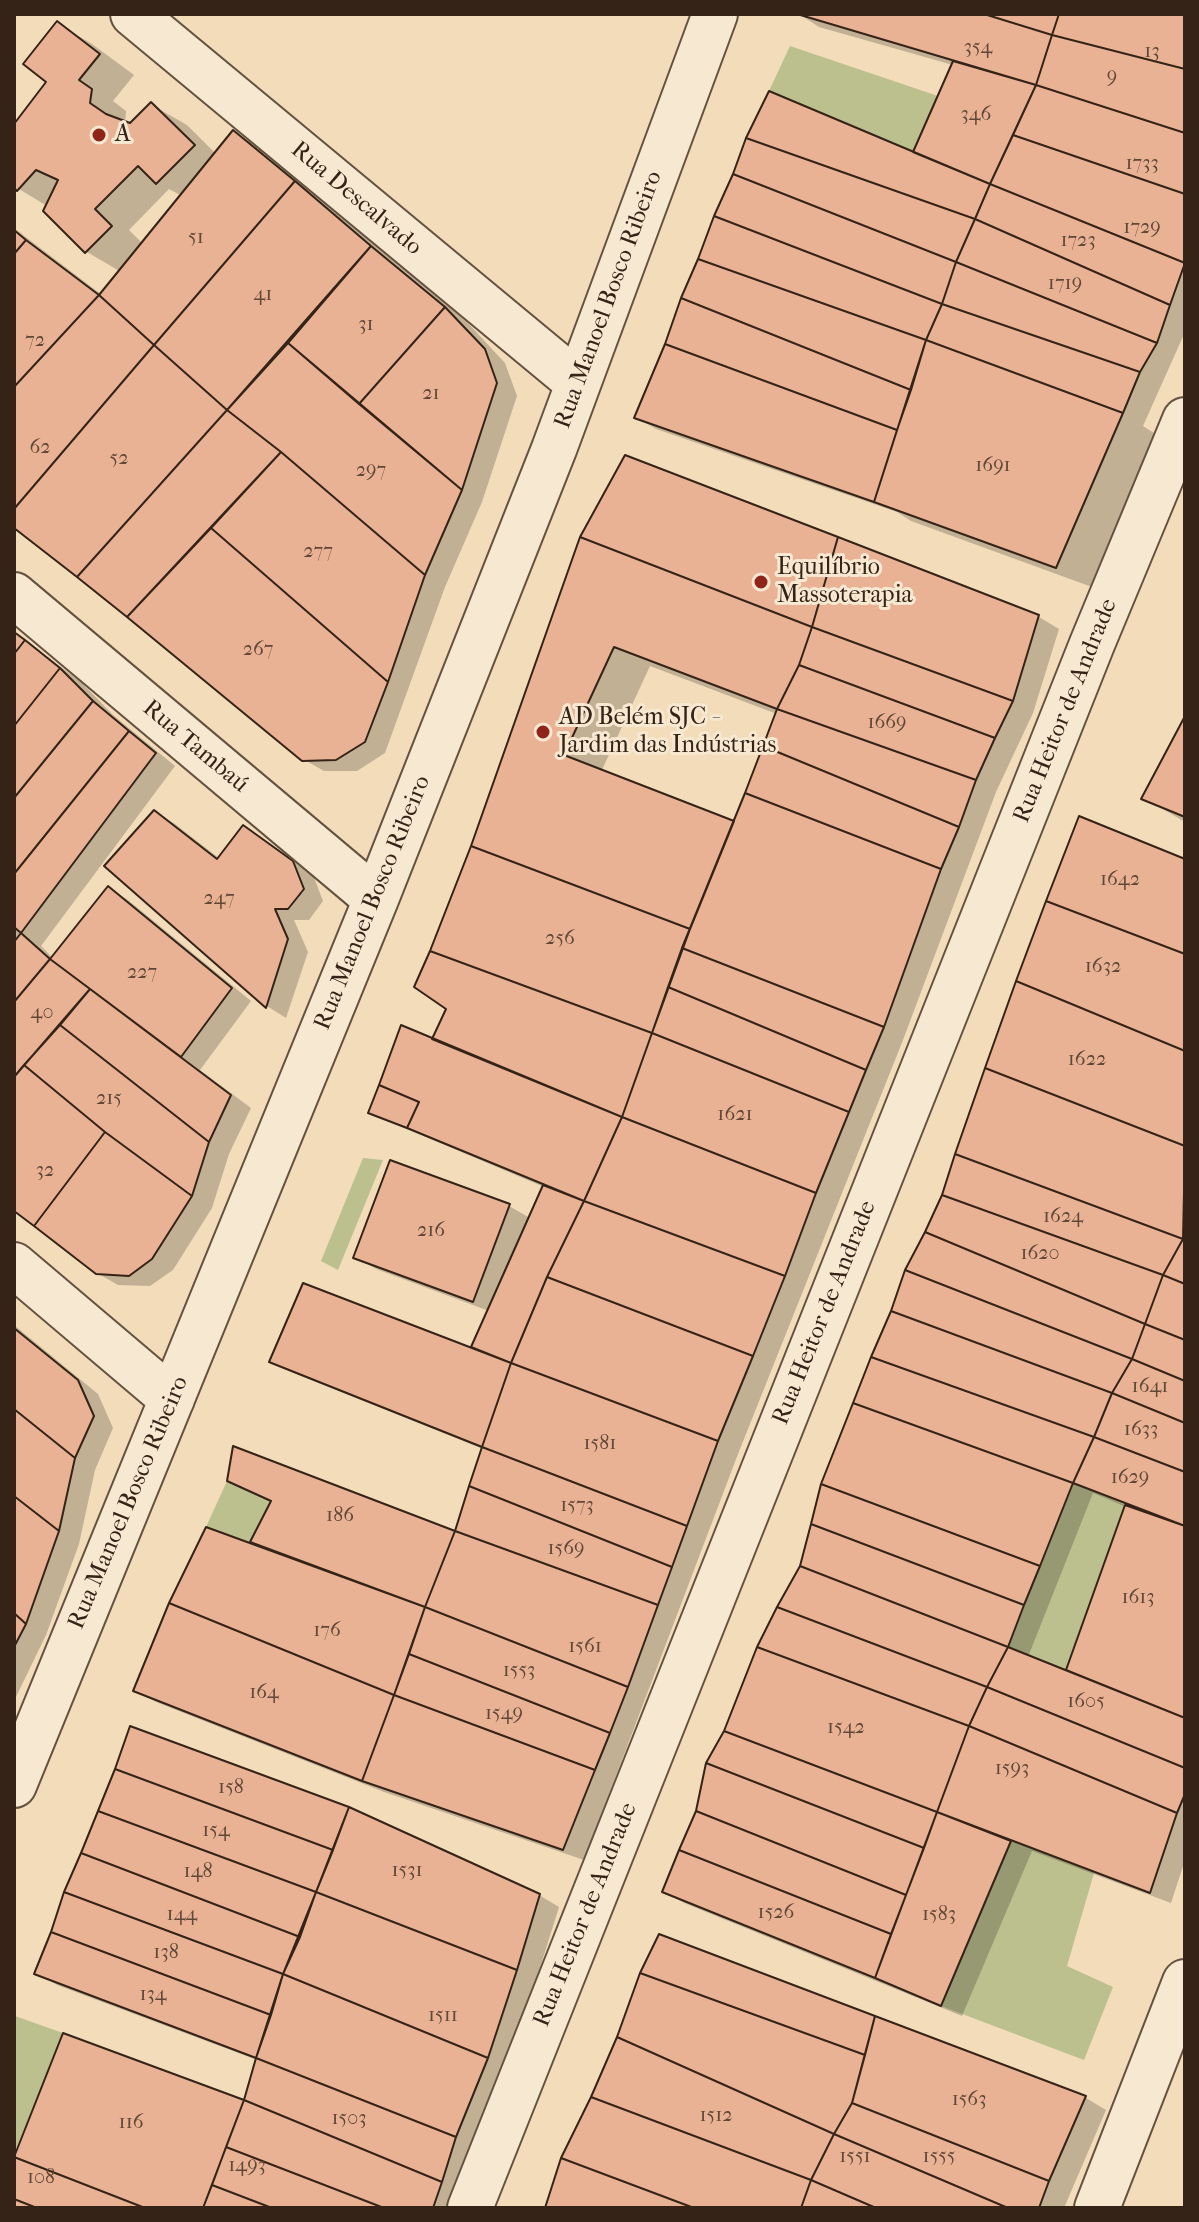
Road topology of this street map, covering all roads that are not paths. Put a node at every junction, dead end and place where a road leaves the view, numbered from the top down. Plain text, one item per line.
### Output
1 (133, 14) edge
2 (715, 14) edge
3 (578, 383) junction
4 (1185, 420) edge
5 (14, 595) edge
6 (376, 899) junction
7 (14, 1265) edge
8 (172, 1399) junction
9 (14, 1785) edge
10 (1185, 1982) edge
11 (470, 2208) edge
12 (1097, 2208) edge

1 - 3 street, Rua Descalvado
2 - 3 street, Rua Manoel Bosco Ribeiro
3 - 6 street, Rua Manoel Bosco Ribeiro
4 - 11 street, Rua Heitor de Andrade
5 - 6 street, Rua Tambaú
6 - 8 street, Rua Manoel Bosco Ribeiro
7 - 8 street
8 - 9 street, Rua Manoel Bosco Ribeiro
10 - 12 street

